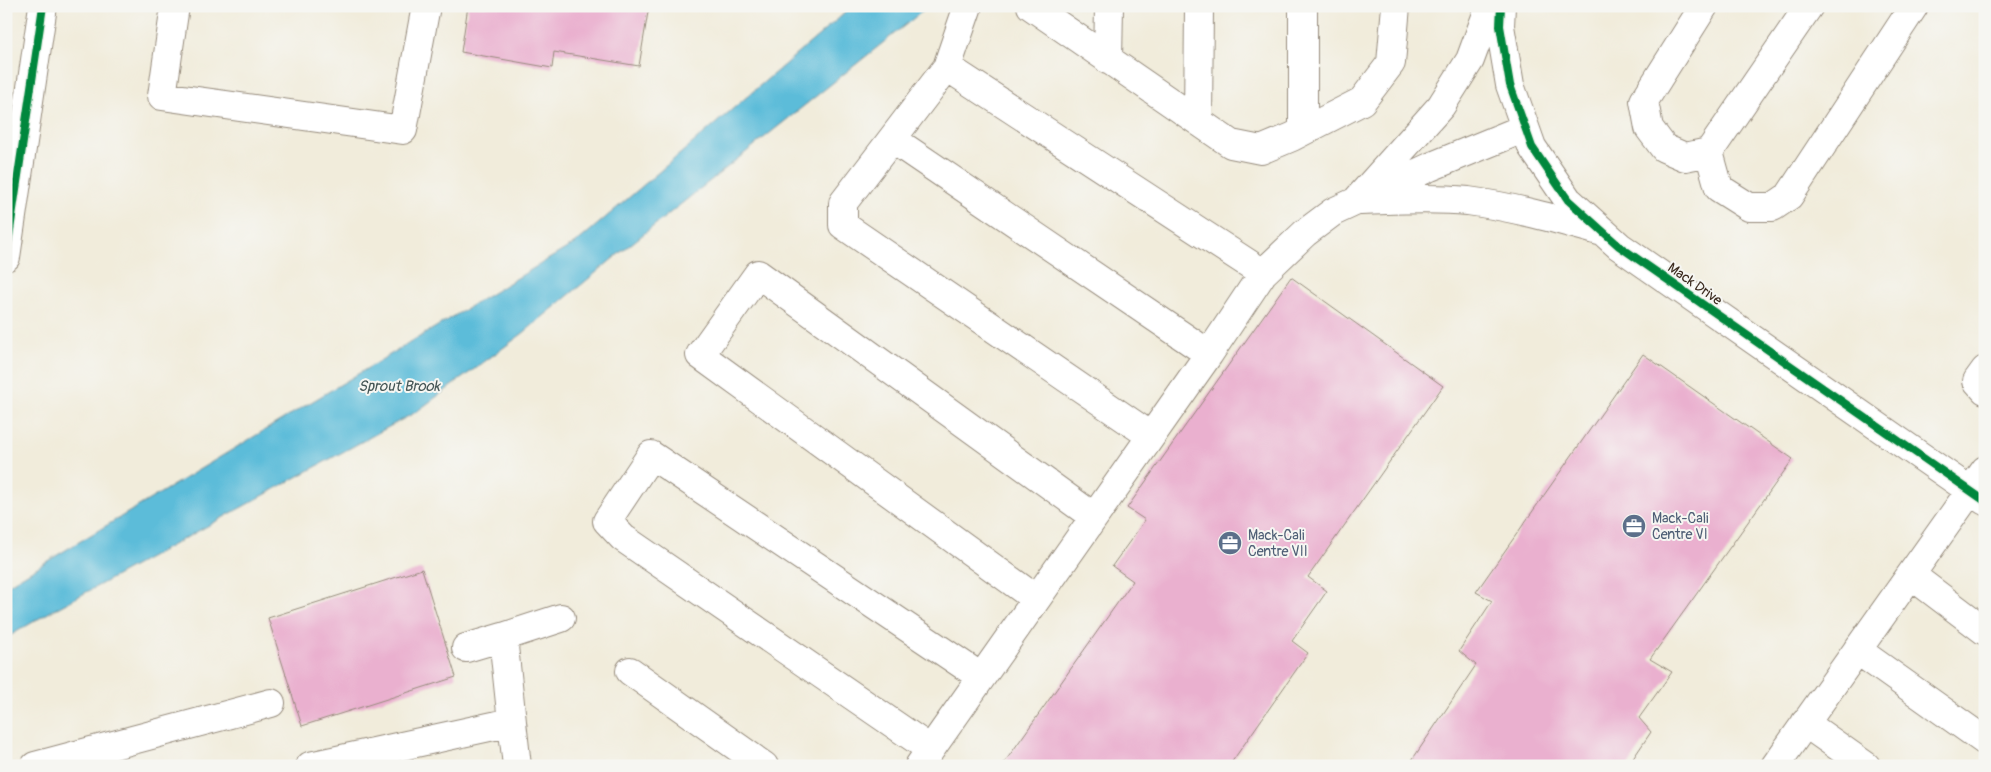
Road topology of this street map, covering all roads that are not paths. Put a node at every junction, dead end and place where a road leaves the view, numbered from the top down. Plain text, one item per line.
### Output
1 (42, 6) edge
2 (175, 6) edge
3 (426, 6) edge
4 (968, 6) edge
5 (1031, 6) edge
6 (1109, 6) edge
7 (1199, 6) edge
8 (1304, 6) edge
9 (1396, 6) edge
10 (1490, 6) edge
11 (1501, 6) edge
12 (1704, 6) edge
13 (1809, 6) edge
14 (1914, 6) edge
15 (1108, 60) junction
16 (947, 67) junction
17 (1198, 121) junction
18 (1525, 128) junction
19 (1303, 131) junction
20 (892, 139) junction
21 (1709, 152) junction
22 (1356, 201) junction
23 (1604, 232) junction
24 (6, 257) edge
25 (1263, 273) junction
26 (1209, 354) junction
27 (1985, 370) edge
28 (1985, 390) edge
29 (1151, 436) junction
30 (1980, 487) edge
31 (1094, 517) junction
32 (1911, 575) junction
33 (1036, 599) junction
34 (561, 618) dead end
35 (1985, 631) edge
36 (503, 637) junction
37 (466, 648) dead end
38 (1857, 650) junction
39 (630, 671) dead end
40 (981, 677) junction
41 (270, 703) dead end
42 (512, 722) junction
43 (1805, 724) junction
44 (1985, 741) edge
45 (924, 757) edge
46 (35, 766) edge
47 (310, 766) edge
48 (517, 766) edge
49 (764, 766) edge
50 (1775, 766) edge
51 (1866, 766) edge

1 - 24 street
2 - 3 street
4 - 16 street
5 - 15 street
6 - 15 street
7 - 17 street
8 - 19 street
9 - 19 street
10 - 22 street
11 - 18 street, Mack Drive
12 - 21 street
13 - 21 street
14 - 21 street
15 - 17 street
16 - 20 street
16 - 25 street
17 - 19 street
18 - 22 street
18 - 23 street, Mack Drive
20 - 26 street
20 - 29 street
22 - 23 street
22 - 25 street
23 - 30 street, Mack Drive
25 - 26 street
26 - 29 street
27 - 28 street
29 - 31 street
30 - 32 street
31 - 33 street
31 - 33 street
32 - 35 street
32 - 38 street
33 - 40 street
34 - 36 street
36 - 37 street
36 - 42 street
38 - 43 street
38 - 44 street
39 - 49 street
40 - 45 street
40 - 45 street
41 - 46 street
42 - 47 street
42 - 48 street
43 - 50 street
43 - 51 street

